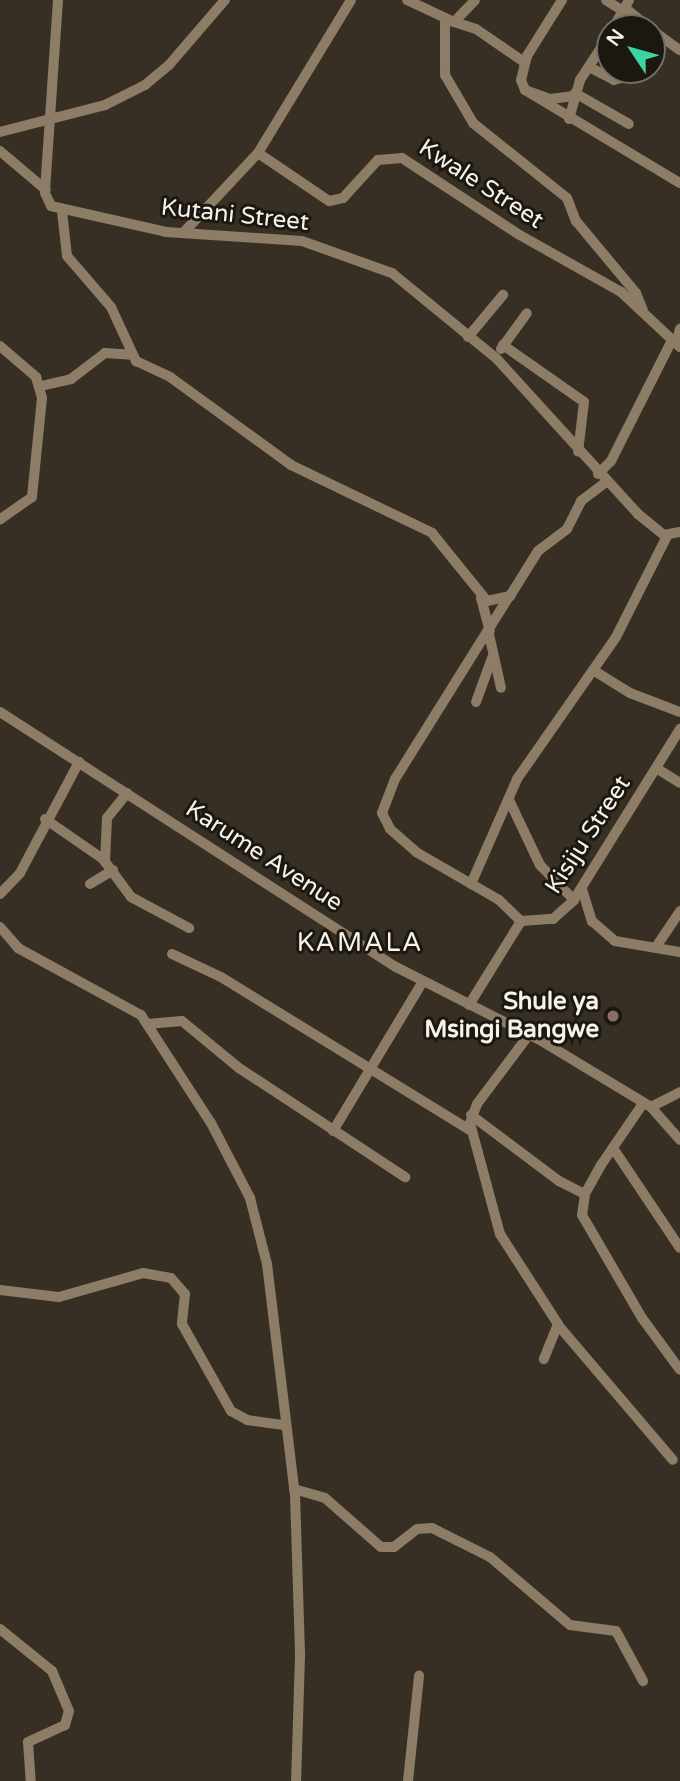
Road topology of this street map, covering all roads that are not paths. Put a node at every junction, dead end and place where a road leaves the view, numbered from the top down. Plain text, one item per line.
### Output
1 (58, 0) edge
2 (225, 0) edge
3 (351, 0) edge
4 (407, 0) edge
5 (475, 0) edge
6 (562, 0) edge
7 (606, 0) edge
8 (626, 6) edge
9 (450, 21) junction
10 (596, 56) edge
11 (524, 62) junction
12 (589, 67) junction
13 (596, 71) edge
14 (525, 90) junction
15 (574, 95) junction
16 (50, 119) junction
17 (569, 119) junction
18 (629, 124) dead end
19 (0, 132) edge
20 (0, 151) edge
21 (258, 153) junction
22 (680, 183) edge
23 (46, 190) junction
24 (62, 211) junction
25 (183, 233) junction
26 (503, 295) dead end
27 (643, 310) junction
28 (527, 313) dead end
29 (680, 330) edge
30 (468, 337) junction
31 (676, 344) edge
32 (503, 345) junction
33 (0, 346) edge
34 (131, 355) junction
35 (497, 359) junction
36 (41, 386) junction
37 (578, 452) junction
38 (602, 478) junction
39 (0, 519) edge
40 (680, 532) edge
41 (667, 536) junction
42 (512, 593) junction
43 (481, 597) junction
44 (490, 632) junction
45 (492, 658) junction
46 (593, 670) junction
47 (501, 688) dead end
48 (476, 702) dead end
49 (0, 712) edge
50 (680, 712) edge
51 (680, 729) edge
52 (79, 762) junction
53 (656, 768) junction
54 (680, 783) edge
55 (127, 793) junction
56 (509, 800) junction
57 (45, 819) junction
58 (109, 866) junction
59 (90, 884) dead end
60 (471, 884) junction
61 (582, 889) junction
62 (0, 894) edge
63 (574, 900) junction
64 (680, 911) edge
65 (522, 921) junction
66 (0, 927) edge
67 (189, 928) dead end
68 (658, 944) junction
69 (680, 952) edge
70 (172, 954) dead end
71 (423, 981) junction
72 (469, 1005) junction
73 (148, 1024) junction
74 (528, 1036) junction
75 (370, 1069) junction
76 (680, 1092) edge
77 (646, 1106) junction
78 (471, 1115) junction
79 (333, 1131) junction
80 (471, 1131) junction
81 (680, 1140) edge
82 (612, 1148) junction
83 (405, 1177) dead end
84 (585, 1194) junction
85 (680, 1248) edge
86 (0, 1290) edge
87 (558, 1324) junction
88 (544, 1359) dead end
89 (680, 1370) edge
90 (284, 1426) junction
91 (673, 1460) dead end
92 (294, 1489) junction
93 (0, 1629) edge
94 (419, 1676) dead end
95 (643, 1681) dead end
96 (32, 1781) edge
97 (296, 1781) edge
98 (408, 1781) edge

1 - 16 street
2 - 16 street
3 - 21 street
4 - 9 street
5 - 9 street
6 - 11 street
7 - 8 street
9 - 11 street
9 - 27 street
10 - 12 street
11 - 14 street
12 - 13 street
12 - 15 street
14 - 15 street
14 - 17 street
15 - 17 street
15 - 18 street
16 - 19 street
16 - 23 street
17 - 22 street
20 - 23 street
21 - 25 street
21 - 27 street, Kwale Street
23 - 24 street
24 - 25 street, Kutani Street
24 - 34 street
25 - 30 street, Kutani Street
26 - 30 street
27 - 31 street, Kwale Street
28 - 32 street
29 - 31 street
30 - 35 street, Kutani Street
31 - 38 street
32 - 35 street
32 - 37 street
33 - 36 street
34 - 36 street
34 - 43 street
35 - 37 street, Kutani Street
36 - 39 street
37 - 38 street, Kutani Street
38 - 41 street, Kutani Street
38 - 42 street
40 - 41 street
41 - 46 street
42 - 43 street
42 - 44 street
43 - 44 street
44 - 45 street
44 - 60 street
45 - 47 street
45 - 48 street
46 - 50 street
46 - 56 street
49 - 52 street, Karume Avenue
51 - 53 street, Kisiju Street
52 - 55 street, Karume Avenue
52 - 57 street
53 - 54 street
53 - 61 street, Kisiju Street
55 - 58 street
55 - 71 street, Karume Avenue
56 - 60 street
56 - 63 street
57 - 58 street
57 - 62 street
58 - 59 street
58 - 67 street
60 - 65 street
61 - 63 street, Kisiju Street
61 - 68 street
63 - 65 street, Kisiju Street
64 - 68 street
65 - 72 street
66 - 73 street
68 - 69 street
70 - 75 street
71 - 72 street, Karume Avenue
71 - 75 street
72 - 74 street, Karume Avenue
73 - 79 street
73 - 90 street
74 - 77 street, Karume Avenue
74 - 78 street
75 - 79 street
75 - 80 street
76 - 77 street
77 - 81 street, Karume Avenue
77 - 82 street
78 - 80 street
78 - 84 street
79 - 83 street
80 - 87 street
82 - 84 street
82 - 85 street
84 - 89 street
86 - 90 street
87 - 88 street
87 - 91 street
90 - 92 street
92 - 95 street
92 - 97 street
93 - 96 street
94 - 98 street

